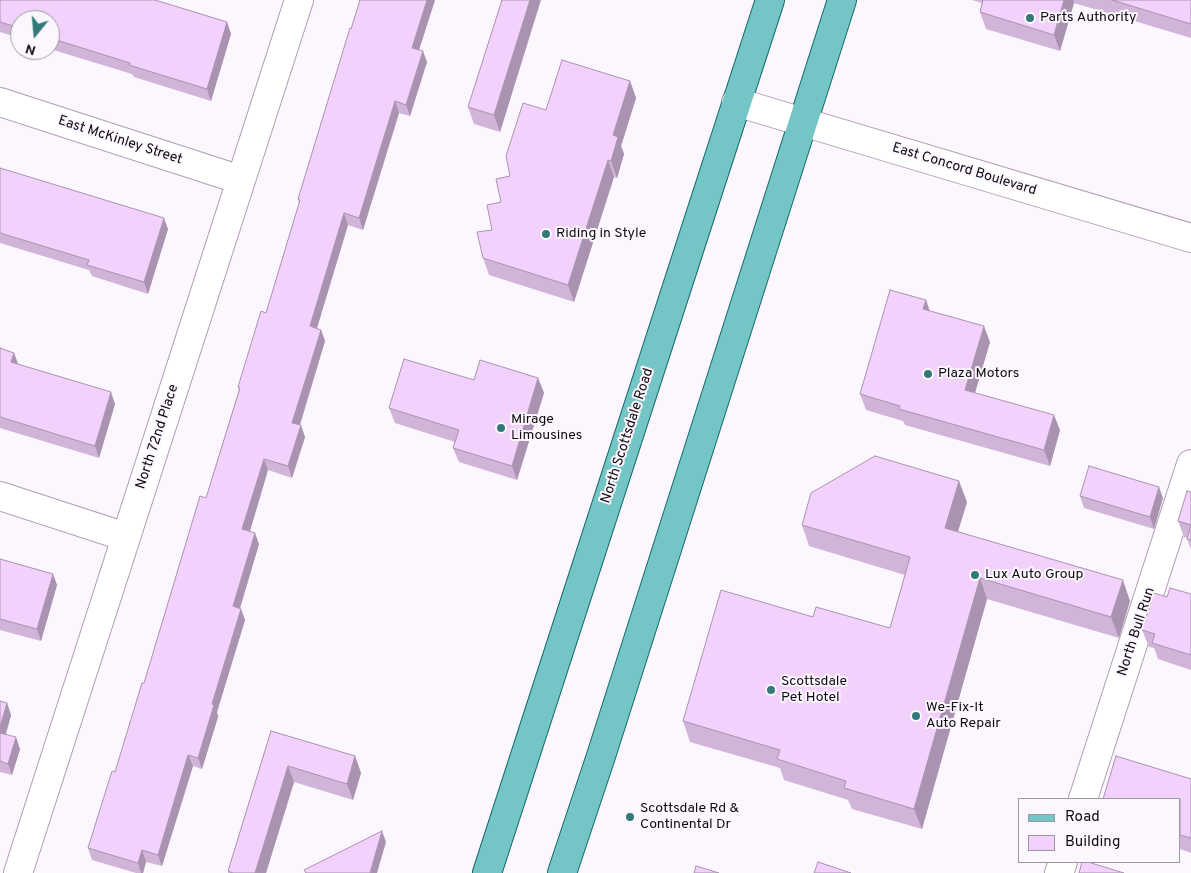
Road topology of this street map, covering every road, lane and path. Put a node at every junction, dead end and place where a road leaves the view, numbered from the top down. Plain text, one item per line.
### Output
1 (299, 0) edge
2 (770, 0) edge
3 (842, 0) edge
4 (0, 102) edge
5 (736, 102) junction
6 (803, 122) junction
7 (241, 180) junction
8 (1191, 238) edge
9 (1191, 464) edge
10 (0, 496) edge
11 (126, 537) junction
12 (1083, 798) edge
13 (18, 873) edge
14 (487, 873) edge
15 (562, 873) edge

1 - 7 street, North 72nd Place
2 - 5 main road, North Scottsdale Road
3 - 6 main road
4 - 7 street, East McKinley Street
5 - 6 street, East Concord Boulevard
5 - 14 main road, North Scottsdale Road
6 - 8 street, East Concord Boulevard
6 - 15 main road
7 - 11 street, North 72nd Place
9 - 12 street, North Bull Run
10 - 11 street
11 - 13 street, North 72nd Place

